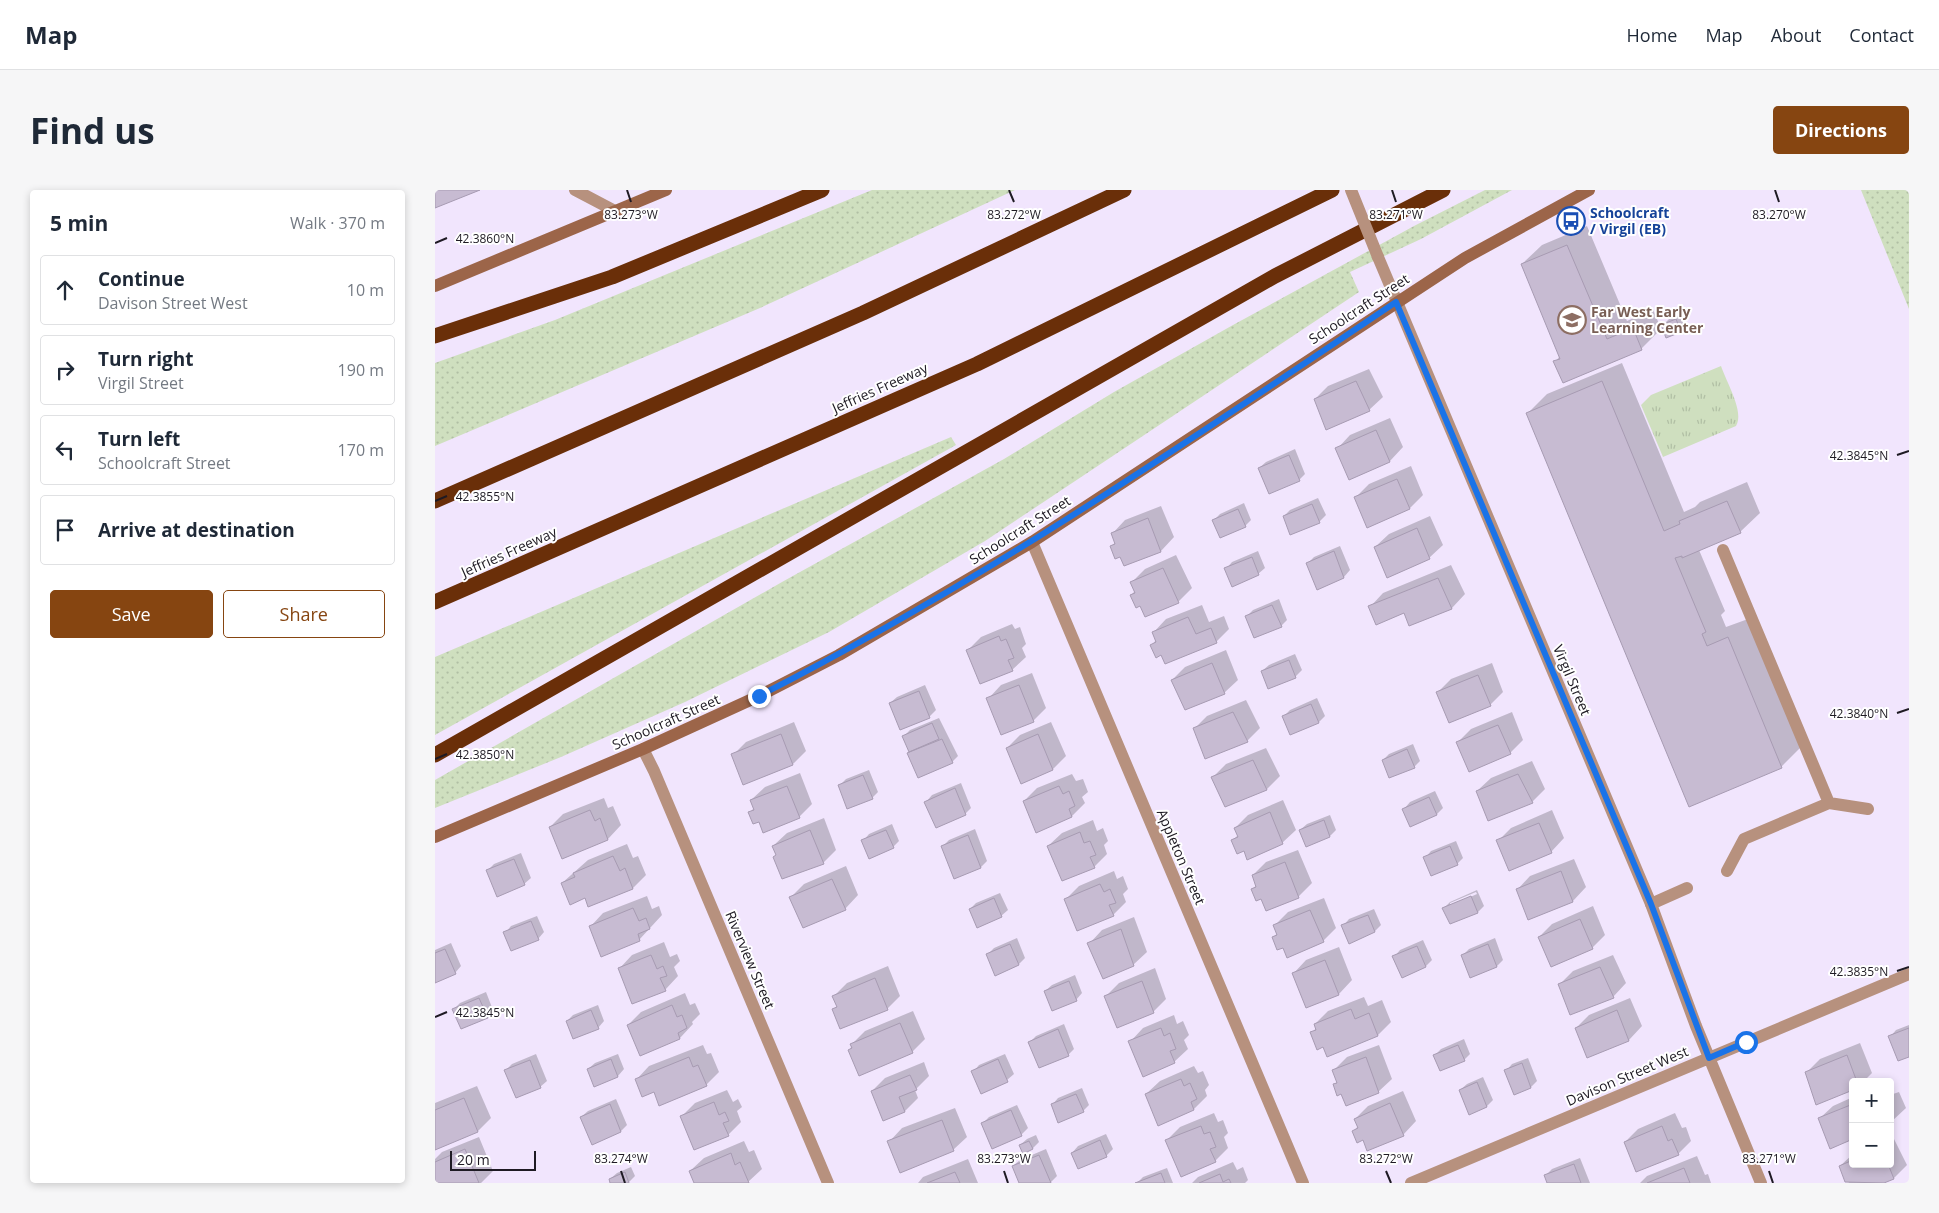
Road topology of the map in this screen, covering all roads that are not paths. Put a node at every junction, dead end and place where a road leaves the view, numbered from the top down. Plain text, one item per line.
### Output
1 (575, 190) edge
2 (666, 190) edge
3 (822, 190) edge
4 (1124, 190) edge
5 (1332, 190) edge
6 (1351, 190) edge
7 (1443, 190) edge
8 (1589, 190) edge
9 (615, 211) junction
10 (435, 286) edge
11 (1396, 302) junction
12 (435, 336) edge
13 (435, 501) edge
14 (1031, 542) junction
15 (1723, 550) dead end
16 (435, 602) edge
17 (643, 749) junction
18 (435, 755) edge
19 (1829, 803) junction
20 (1868, 809) dead end
21 (435, 837) edge
22 (1727, 871) dead end
23 (1687, 888) dead end
24 (1651, 904) junction
25 (1909, 974) edge
26 (1709, 1058) junction
27 (828, 1183) edge
28 (1303, 1183) edge
29 (1411, 1183) edge
30 (1761, 1183) edge

1 - 9 street
2 - 9 main road
3 - 12 highway
4 - 13 highway
5 - 16 highway, Jeffries Freeway
6 - 11 street, Virgil Street, bridge
7 - 18 highway
8 - 11 main road, Schoolcraft Street
9 - 10 main road
11 - 14 main road, Schoolcraft Street
11 - 24 street, Virgil Street
14 - 17 main road, Schoolcraft Street
14 - 28 street, Appleton Street
15 - 19 street
17 - 21 main road, Schoolcraft Street
17 - 27 street, Riverview Street
19 - 20 street
19 - 22 street
23 - 24 street
24 - 26 street, Virgil Street
25 - 26 street, Davison Street West
26 - 29 street, Davison Street West
26 - 30 street, Virgil Street

